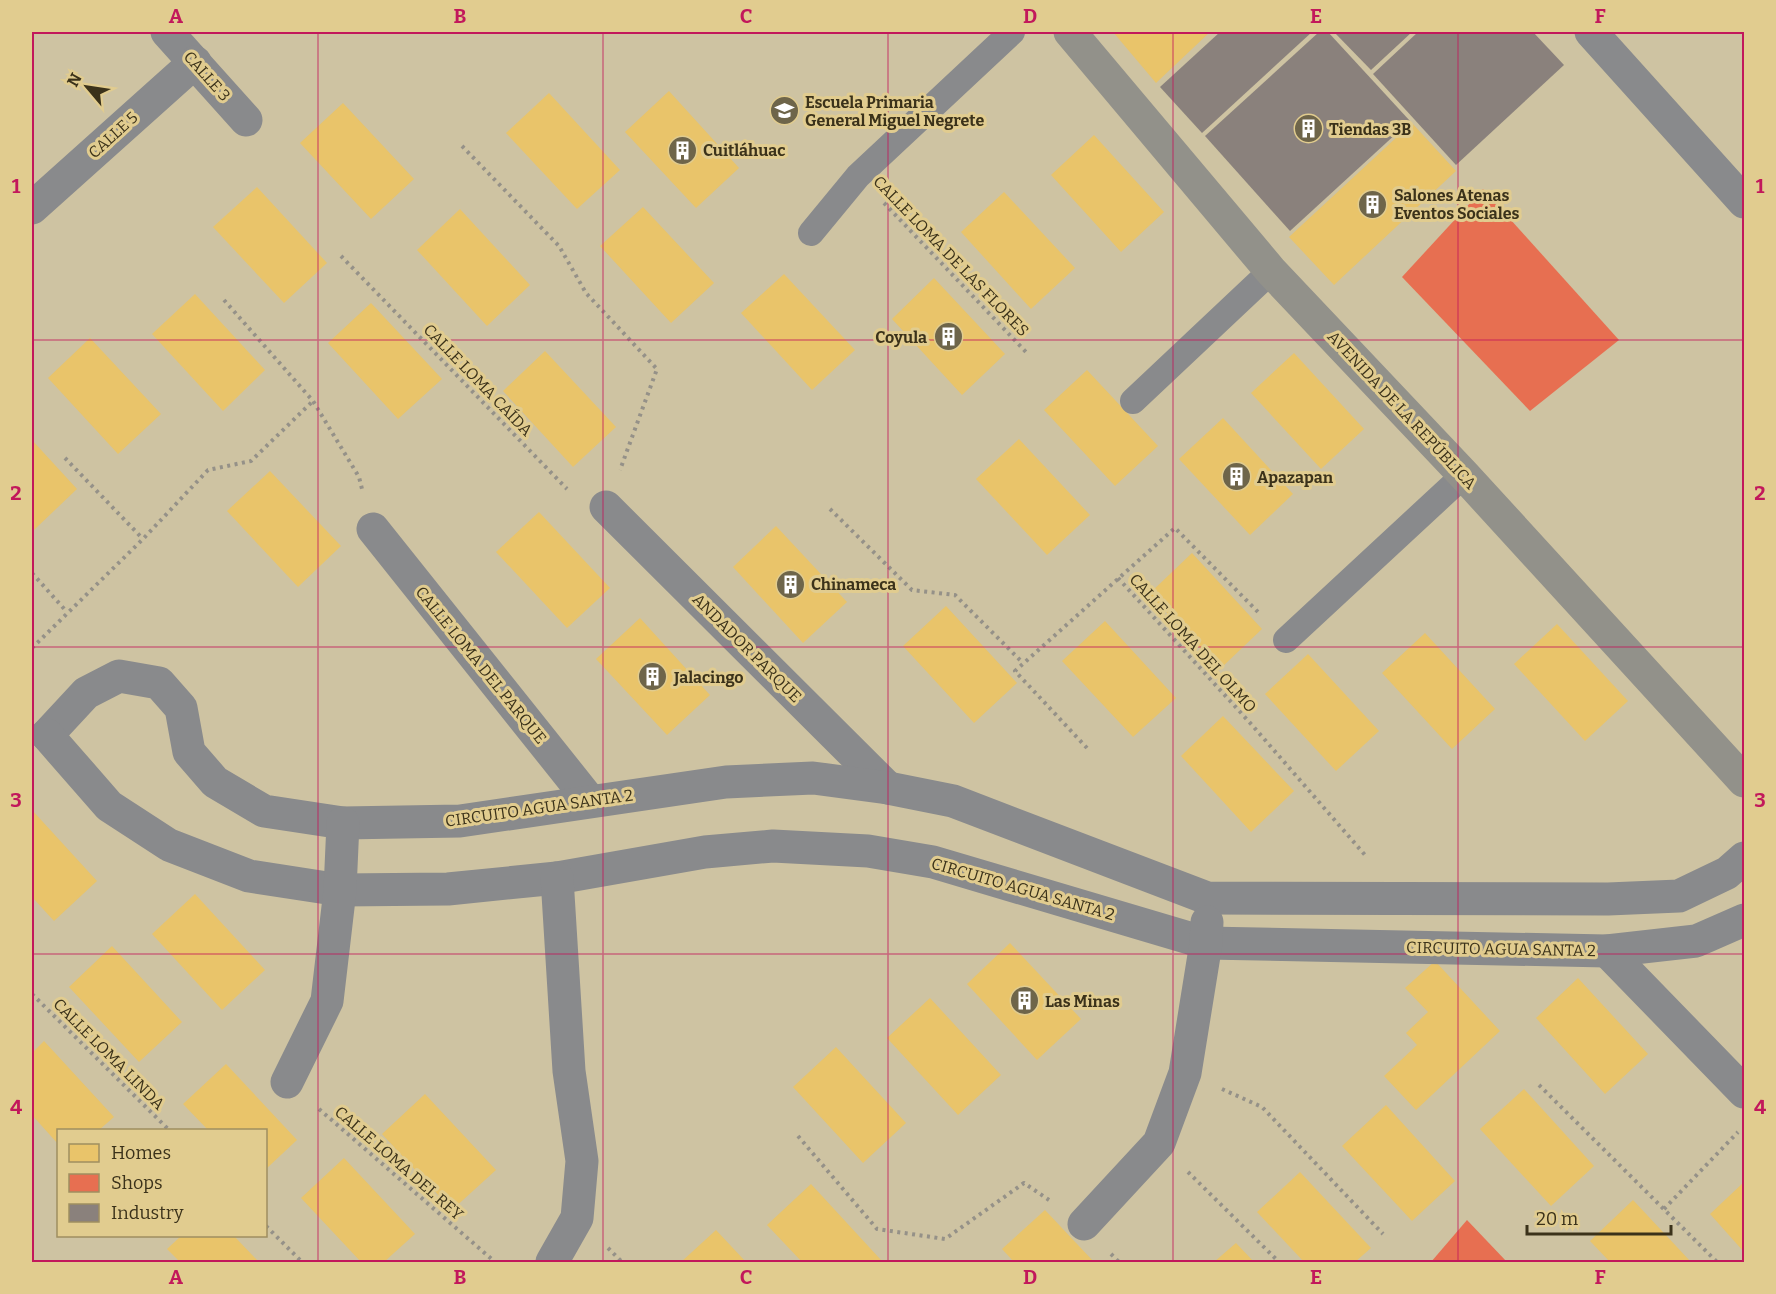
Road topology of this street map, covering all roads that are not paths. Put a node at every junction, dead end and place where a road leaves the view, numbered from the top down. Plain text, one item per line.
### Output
1 (167, 32) edge
2 (1012, 32) edge
3 (1070, 32) edge
4 (1591, 32) edge
5 (195, 62) junction
6 (246, 120) dead end
7 (1744, 202) edge
8 (32, 208) edge
9 (811, 233) dead end
10 (1271, 271) junction
11 (1133, 401) dead end
12 (1464, 475) junction
13 (606, 507) road end
14 (373, 529) road end
15 (1286, 640) road end
16 (39, 737) edge
17 (1744, 781) edge
18 (888, 788) junction
19 (590, 801) junction
20 (343, 823) junction
21 (1744, 858) edge
22 (557, 878) junction
23 (340, 890) junction
24 (1207, 898) junction
25 (1744, 920) edge
26 (1206, 943) junction
27 (1607, 951) junction
28 (287, 1082) road end
29 (1744, 1092) edge
30 (1084, 1224) road end
31 (552, 1263) edge

1 - 5 street, CALLE 3
2 - 9 lane
3 - 10 main road, AVENIDA DE LA REPÚBLICA
4 - 7 street
5 - 6 street, CALLE 3
5 - 8 street, CALLE 5
10 - 11 lane
10 - 12 main road, AVENIDA DE LA REPÚBLICA
12 - 15 lane
12 - 17 main road, AVENIDA DE LA REPÚBLICA
13 - 18 street, ANDADOR PARQUE
14 - 19 street, CALLE LOMA DEL PARQUE
16 - 20 street, CIRCUITO AGUA SANTA 2
16 - 23 street, CIRCUITO AGUA SANTA 2
18 - 19 street, CIRCUITO AGUA SANTA 2
18 - 24 street, CIRCUITO AGUA SANTA 2
19 - 20 street, CIRCUITO AGUA SANTA 2
20 - 23 street
21 - 24 street, CIRCUITO AGUA SANTA 2
22 - 23 street, CIRCUITO AGUA SANTA 2
22 - 26 street, CIRCUITO AGUA SANTA 2
22 - 31 street
23 - 28 street
24 - 26 street
25 - 27 street, CIRCUITO AGUA SANTA 2
26 - 27 street, CIRCUITO AGUA SANTA 2
26 - 30 street
27 - 29 street

